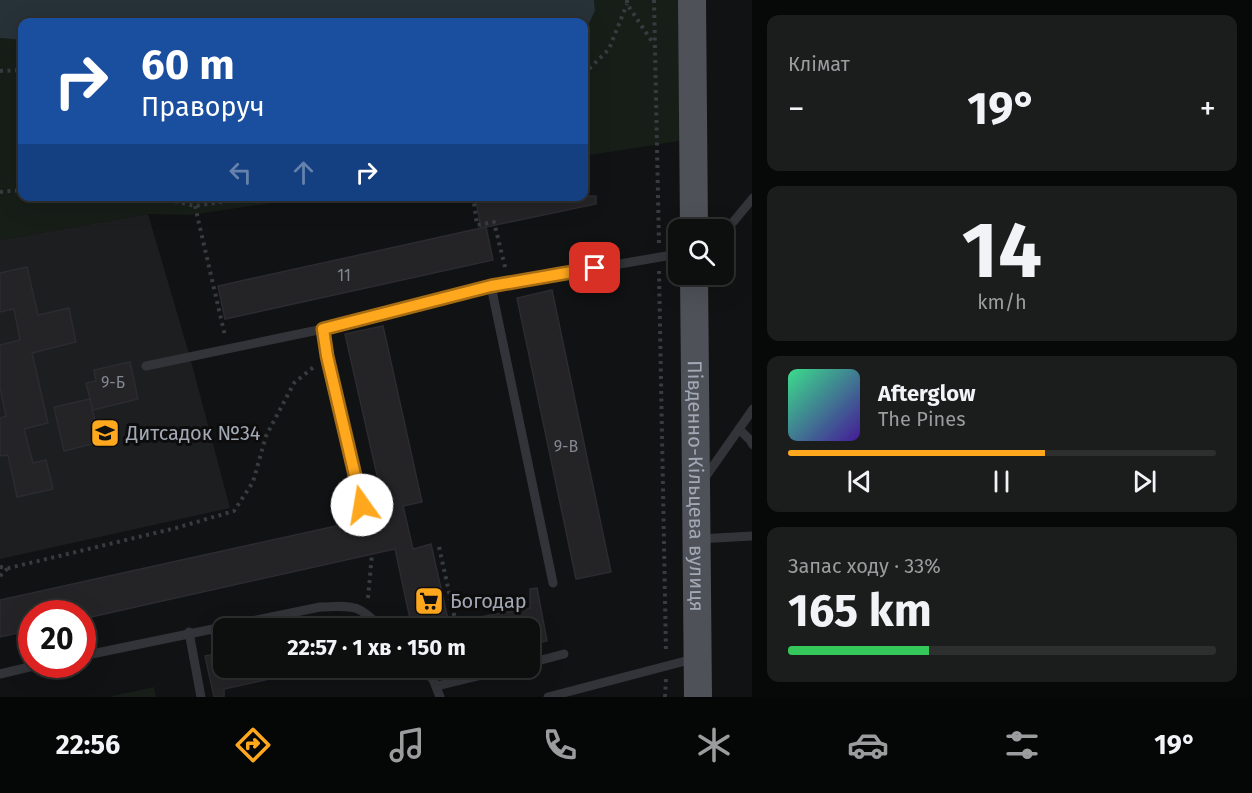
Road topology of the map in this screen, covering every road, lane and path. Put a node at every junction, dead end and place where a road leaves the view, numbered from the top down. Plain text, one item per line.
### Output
1 (654, 0) edge
2 (692, 0) edge
3 (627, 2) edge
4 (654, 44) junction
5 (18, 70) edge
6 (588, 70) edge
7 (0, 71) edge
8 (18, 190) edge
9 (0, 192) edge
10 (752, 199) edge
11 (174, 201) edge
12 (228, 201) edge
13 (473, 201) edge
14 (195, 206) junction
15 (694, 219) edge
16 (734, 221) edge
17 (668, 255) edge
18 (659, 256) junction
19 (509, 283) junction
20 (694, 285) edge
21 (491, 286) junction
22 (323, 329) junction
23 (228, 349) junction
24 (327, 356) junction
25 (146, 366) dead end
26 (752, 410) edge
27 (739, 429) junction
28 (752, 444) edge
29 (695, 491) junction
30 (362, 505) dead end
31 (752, 536) edge
32 (696, 540) junction
33 (439, 547) dead end
34 (372, 554) dead end
35 (0, 567) edge
36 (9, 568) junction
37 (0, 576) edge
38 (553, 583) dead end
39 (367, 613) junction
40 (372, 618) edge
41 (455, 618) edge
42 (189, 632) junction
43 (96, 653) edge
44 (564, 654) dead end
45 (698, 658) junction
46 (540, 660) edge
47 (666, 667) junction
48 (18, 670) edge
49 (0, 674) edge
50 (432, 678) edge
51 (469, 678) edge
52 (437, 686) junction
53 (201, 697) edge
54 (440, 697) edge
55 (548, 697) edge
56 (665, 697) edge
57 (698, 697) edge

1 - 4 path
2 - 15 main road
3 - 4 path
3 - 6 path
4 - 18 path
5 - 7 path
8 - 9 path
10 - 16 lane
11 - 14 path
12 - 14 path
13 - 19 path
14 - 23 path
17 - 18 lane
18 - 19 lane
18 - 47 path
19 - 21 lane
20 - 29 main road, Південно-Кільцева вулиця
21 - 22 lane
21 - 38 lane
22 - 23 lane
22 - 24 lane
23 - 25 lane
24 - 30 lane
24 - 36 path
26 - 27 lane
27 - 28 lane
27 - 29 lane
29 - 32 main road, Південно-Кільцева вулиця
31 - 32 lane
32 - 45 main road, Південно-Кільцева вулиця
33 - 41 path
34 - 39 path
35 - 36 path
36 - 37 path
39 - 40 lane
39 - 42 lane
42 - 43 lane
42 - 53 lane
44 - 46 lane
45 - 47 lane
45 - 57 main road, Південно-Кільцева вулиця
47 - 55 lane
47 - 56 path
48 - 49 lane
50 - 52 lane
51 - 52 lane
52 - 54 lane

